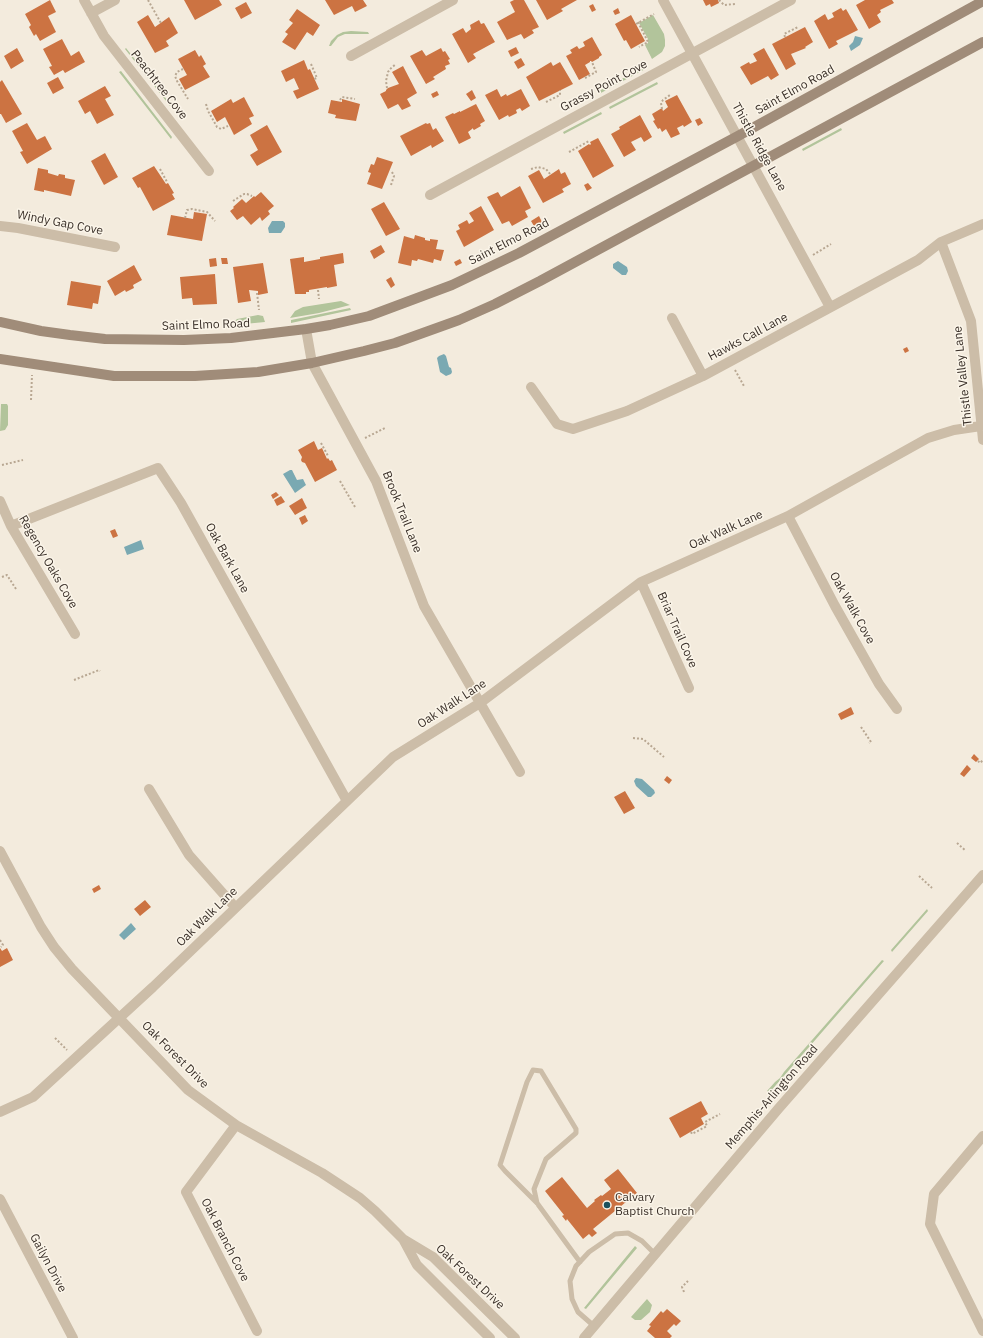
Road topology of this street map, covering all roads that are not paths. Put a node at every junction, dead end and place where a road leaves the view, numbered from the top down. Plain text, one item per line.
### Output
1 (84, 0) edge
2 (115, 0) edge
3 (453, 0) edge
4 (663, 0) edge
5 (791, 0) edge
6 (983, 1) edge
7 (91, 13) junction
8 (983, 42) edge
9 (693, 53) junction
10 (350, 56) dead end
11 (738, 136) junction
12 (754, 166) junction
13 (209, 170) dead end
14 (430, 195) dead end
15 (983, 224) edge
16 (0, 226) edge
17 (941, 242) junction
18 (115, 247) dead end
19 (830, 307) junction
20 (672, 318) dead end
21 (0, 322) edge
22 (306, 329) junction
23 (0, 359) edge
24 (312, 363) junction
25 (703, 376) junction
26 (531, 386) dead end
27 (981, 426) junction
28 (983, 440) edge
29 (0, 501) edge
30 (788, 516) junction
31 (11, 526) junction
32 (641, 582) junction
33 (75, 634) dead end
34 (688, 688) dead end
35 (480, 703) junction
36 (897, 709) dead end
37 (520, 772) dead end
38 (149, 789) dead end
39 (347, 801) junction
40 (0, 851) edge
41 (983, 875) edge
42 (235, 907) junction
43 (120, 1018) junction
44 (4, 1110) edge
45 (236, 1126) junction
46 (983, 1136) edge
47 (0, 1199) edge
48 (537, 1203) junction
49 (404, 1239) junction
50 (655, 1254) junction
51 (580, 1262) junction
52 (594, 1326) junction
53 (256, 1331) dead end
54 (983, 1331) edge
55 (73, 1338) edge
56 (490, 1338) edge
57 (515, 1338) edge
58 (584, 1338) edge

1 - 7 street, Peachtree Cove
2 - 7 street
3 - 10 street
4 - 9 street, Thistle Ridge Lane
5 - 9 street, Grassy Point Cove
6 - 11 main road, Saint Elmo Road
7 - 13 street, Peachtree Cove
8 - 12 main road
9 - 11 street, Thistle Ridge Lane
9 - 14 street, Grassy Point Cove
11 - 12 street, Thistle Ridge Lane
11 - 22 main road, Saint Elmo Road
12 - 19 street, Thistle Ridge Lane
12 - 24 main road
15 - 17 street, Hawks Call Lane
16 - 18 street, Windy Gap Cove
17 - 19 street, Hawks Call Lane
17 - 27 street, Thistle Valley Lane
19 - 25 street, Hawks Call Lane
20 - 25 street
21 - 22 main road, Saint Elmo Road
22 - 24 street, Brook Trail Lane
23 - 24 main road
24 - 35 street, Brook Trail Lane
25 - 26 street, Hawks Call Lane
27 - 28 street, Thistle Valley Lane
27 - 30 street, Oak Walk Lane
29 - 31 street, Regency Oaks Cove
30 - 32 street, Oak Walk Lane
30 - 36 street, Oak Walk Cove
31 - 33 street, Regency Oaks Cove
31 - 39 street, Oak Bark Lane
32 - 34 street, Briar Trail Cove
32 - 35 street, Oak Walk Lane
35 - 37 street, Brook Trail Lane
35 - 39 street, Oak Walk Lane
38 - 42 street
39 - 42 street, Oak Walk Lane
40 - 43 street, Oak Forest Drive
41 - 50 street, Memphis-Arlington Road
42 - 43 street, Oak Walk Lane
43 - 44 street, Oak Walk Lane
43 - 45 street, Oak Forest Drive
45 - 49 street, Oak Forest Drive
45 - 53 street, Oak Branch Cove
46 - 54 street
47 - 55 street, Gailyn Drive
48 - 48 lane
48 - 51 lane
49 - 56 street, Oak Forest Drive
49 - 57 street, Oak Forest Drive
50 - 51 lane
50 - 52 street, Memphis-Arlington Road
51 - 52 lane
52 - 58 street, Memphis-Arlington Road

